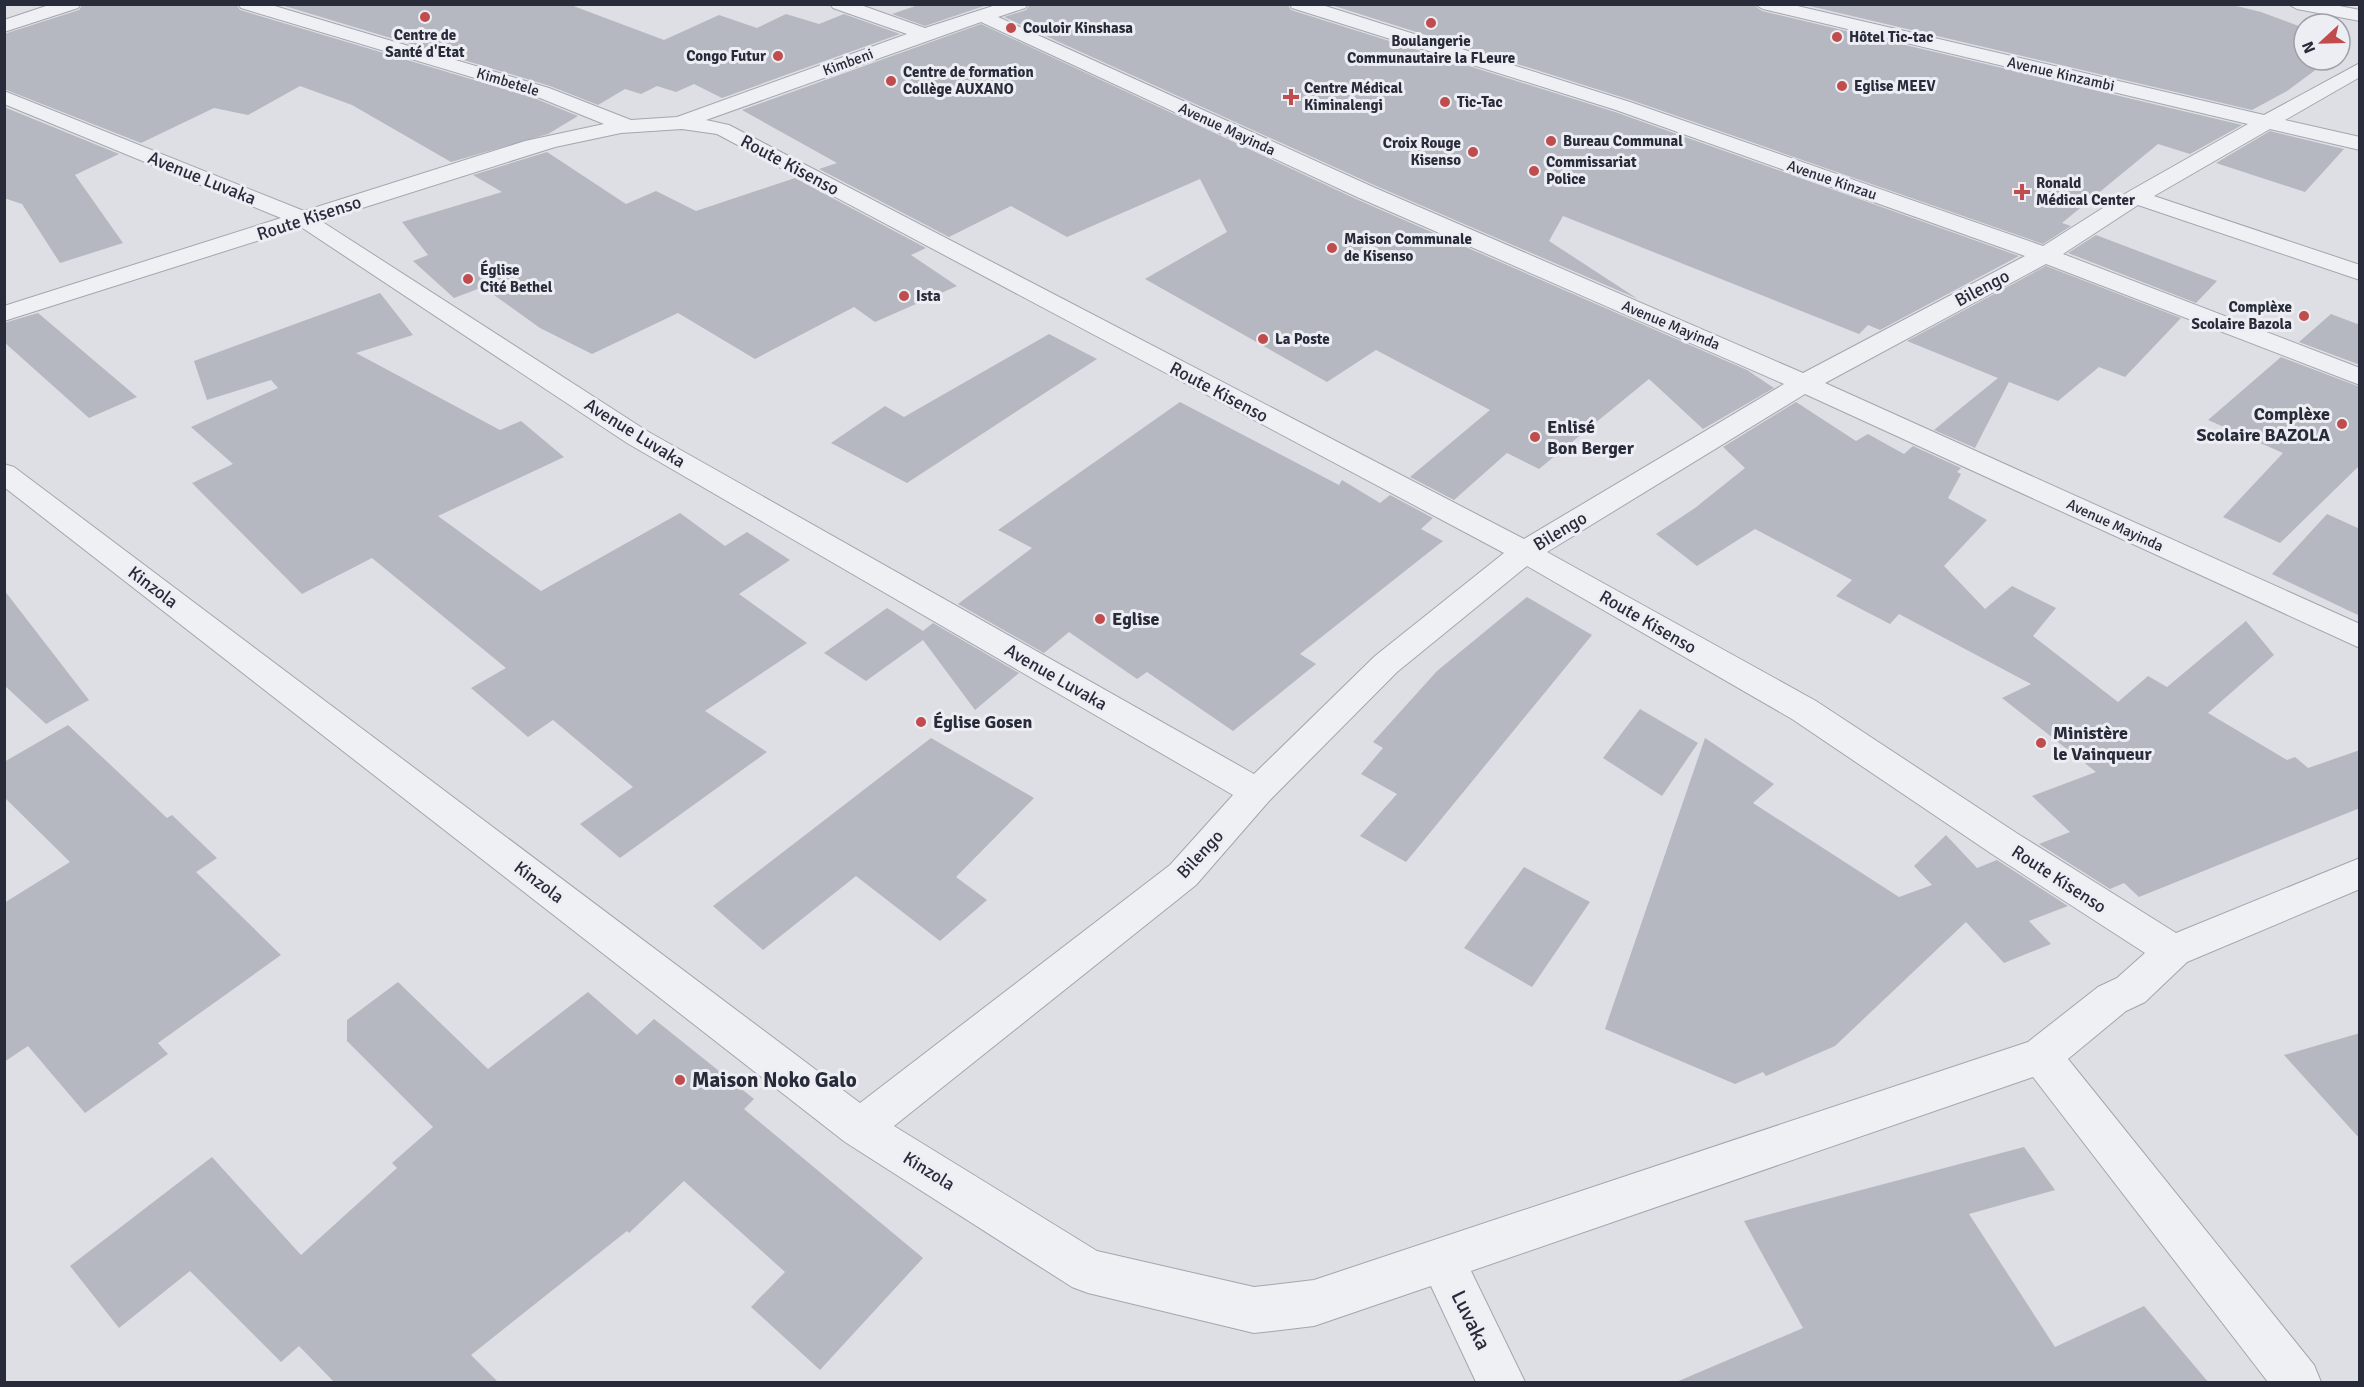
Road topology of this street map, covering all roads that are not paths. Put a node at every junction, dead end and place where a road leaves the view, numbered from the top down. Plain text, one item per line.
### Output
1 (72, 4) edge
2 (247, 4) edge
3 (839, 4) edge
4 (1019, 4) edge
5 (1298, 4) edge
6 (1763, 4) edge
7 (2297, 4) edge
8 (982, 16) junction
9 (2360, 16) edge
10 (4, 26) edge
11 (925, 34) junction
12 (2360, 69) edge
13 (4, 97) edge
14 (2267, 122) junction
15 (677, 123) junction
16 (628, 126) junction
17 (2360, 144) edge
18 (2136, 197) junction
19 (304, 220) junction
20 (2045, 255) junction
21 (2360, 273) edge
22 (4, 314) edge
23 (2360, 377) edge
24 (1804, 383) junction
25 (4, 472) edge
26 (1525, 552) junction
27 (2360, 637) edge
28 (1257, 792) junction
29 (2355, 880) edge
30 (2173, 951) junction
31 (2041, 1056) junction
32 (860, 1128) junction
33 (1441, 1258) junction
34 (1501, 1383) edge
35 (2297, 1383) edge

1 - 10 street
2 - 16 street, Kimbetele
3 - 11 street
4 - 8 street, Kimbeni
5 - 20 street, Avenue Kinzau
6 - 14 street, Avenue Kinzambi
7 - 9 street
8 - 11 street, Kimbeni
8 - 24 street, Avenue Mayinda
11 - 15 street, Kimbeni
12 - 14 street, Bilengo
13 - 19 street, Avenue Luvaka
14 - 17 street, Avenue Kinzambi
14 - 18 street, Bilengo
15 - 16 street, Route Kisenso
15 - 26 street, Route Kisenso
16 - 19 street, Route Kisenso
18 - 20 street, Bilengo
18 - 21 street
19 - 22 street, Route Kisenso
19 - 28 street, Avenue Luvaka
20 - 23 street, Avenue Kinzau
20 - 24 street, Bilengo
24 - 26 street, Bilengo
24 - 27 street, Avenue Mayinda
25 - 32 street, Kinzola
26 - 28 street, Bilengo
26 - 30 street, Route Kisenso
28 - 32 street, Bilengo
29 - 30 street
30 - 31 street
31 - 33 street, Kinzola
31 - 35 street
32 - 33 street, Kinzola
33 - 34 street, Luvaka

